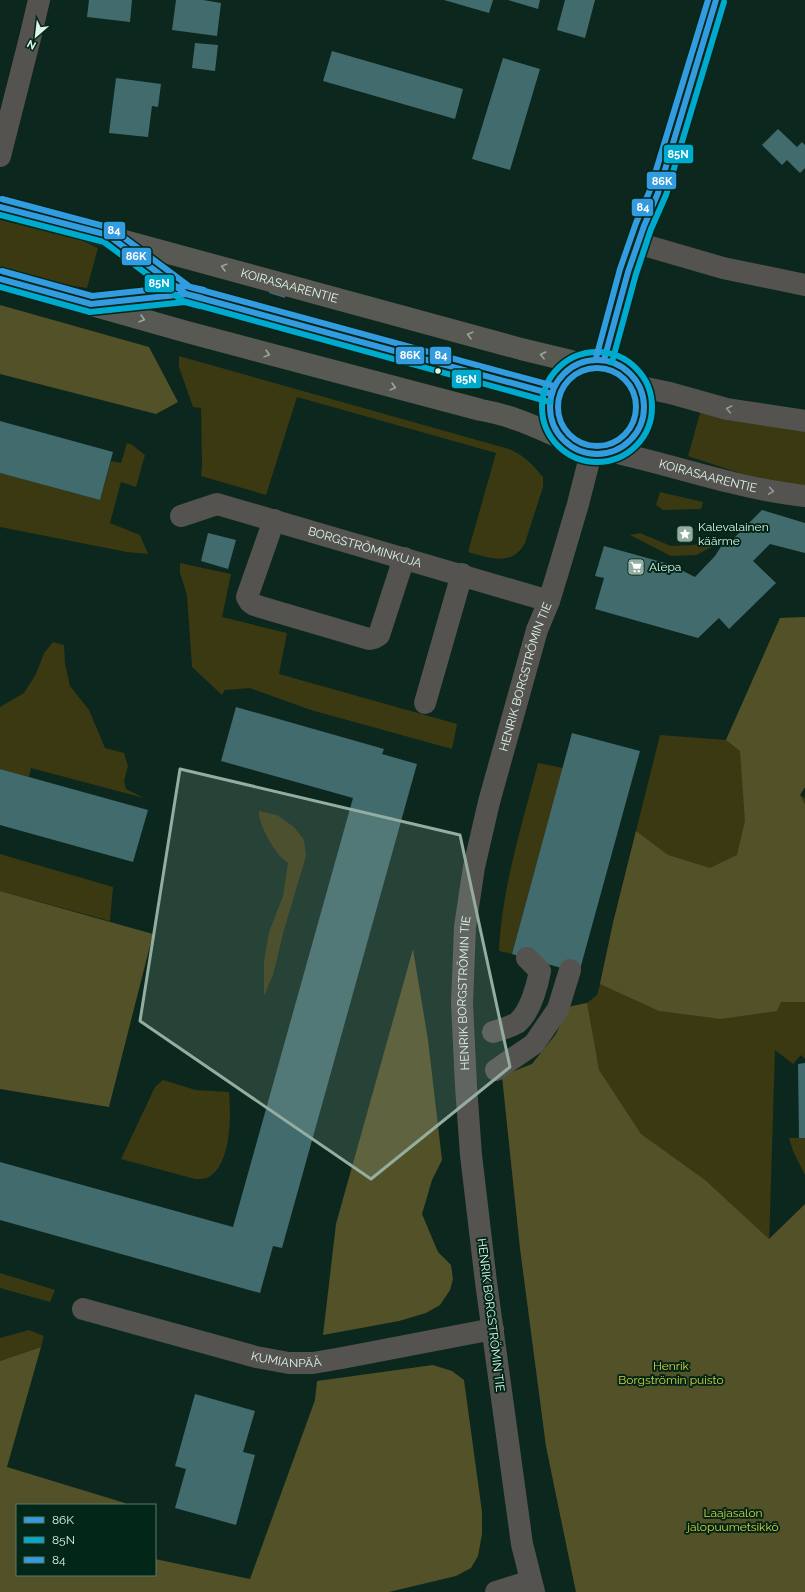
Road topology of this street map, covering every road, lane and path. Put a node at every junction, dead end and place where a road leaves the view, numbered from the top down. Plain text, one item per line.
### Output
1 (38, 0) edge
2 (716, 0) edge
3 (0, 156) edge
4 (0, 206) edge
5 (108, 235) junction
6 (637, 243) junction
7 (0, 279) edge
8 (805, 285) edge
9 (186, 294) junction
10 (91, 304) junction
11 (604, 360) junction
12 (579, 363) junction
13 (641, 387) junction
14 (552, 394) junction
15 (805, 421) edge
16 (563, 439) junction
17 (613, 452) junction
18 (591, 454) junction
19 (805, 496) edge
20 (181, 516) dead end
21 (274, 520) junction
22 (404, 558) junction
23 (462, 574) junction
24 (549, 601) junction
25 (425, 703) dead end
26 (527, 958) dead end
27 (570, 970) dead end
28 (493, 1032) dead end
29 (496, 1070) dead end
30 (83, 1309) dead end
31 (493, 1329) junction
32 (533, 1587) edge
33 (496, 1592) edge

1 - 3 street
2 - 6 street
4 - 5 main road, KOIRASAARENTIE
5 - 9 street
12 -> 5 main road, KOIRASAARENTIE
6 - 8 street
6 - 11 street
7 - 10 main road
9 - 10 street
9 - 14 street
10 -> 16 main road
11 - 12 main road
11 - 13 main road
12 - 14 main road
15 -> 13 street
13 - 17 main road
14 - 16 main road
16 - 18 main road
17 - 18 main road
17 -> 19 street, KOIRASAARENTIE
18 - 24 street, HENRIK BORGSTRÖMIN TIE
20 - 21 street, BORGSTRÖMINKUJA
21 - 22 street, BORGSTRÖMINKUJA
21 - 22 street
22 - 23 street, BORGSTRÖMINKUJA
23 - 24 street, BORGSTRÖMINKUJA
23 - 25 street
24 - 31 street, HENRIK BORGSTRÖMIN TIE
26 - 28 street
27 - 29 street
30 - 31 street, KUMIANPÄÄ
31 - 32 street, HENRIK BORGSTRÖMIN TIE
32 - 33 street

